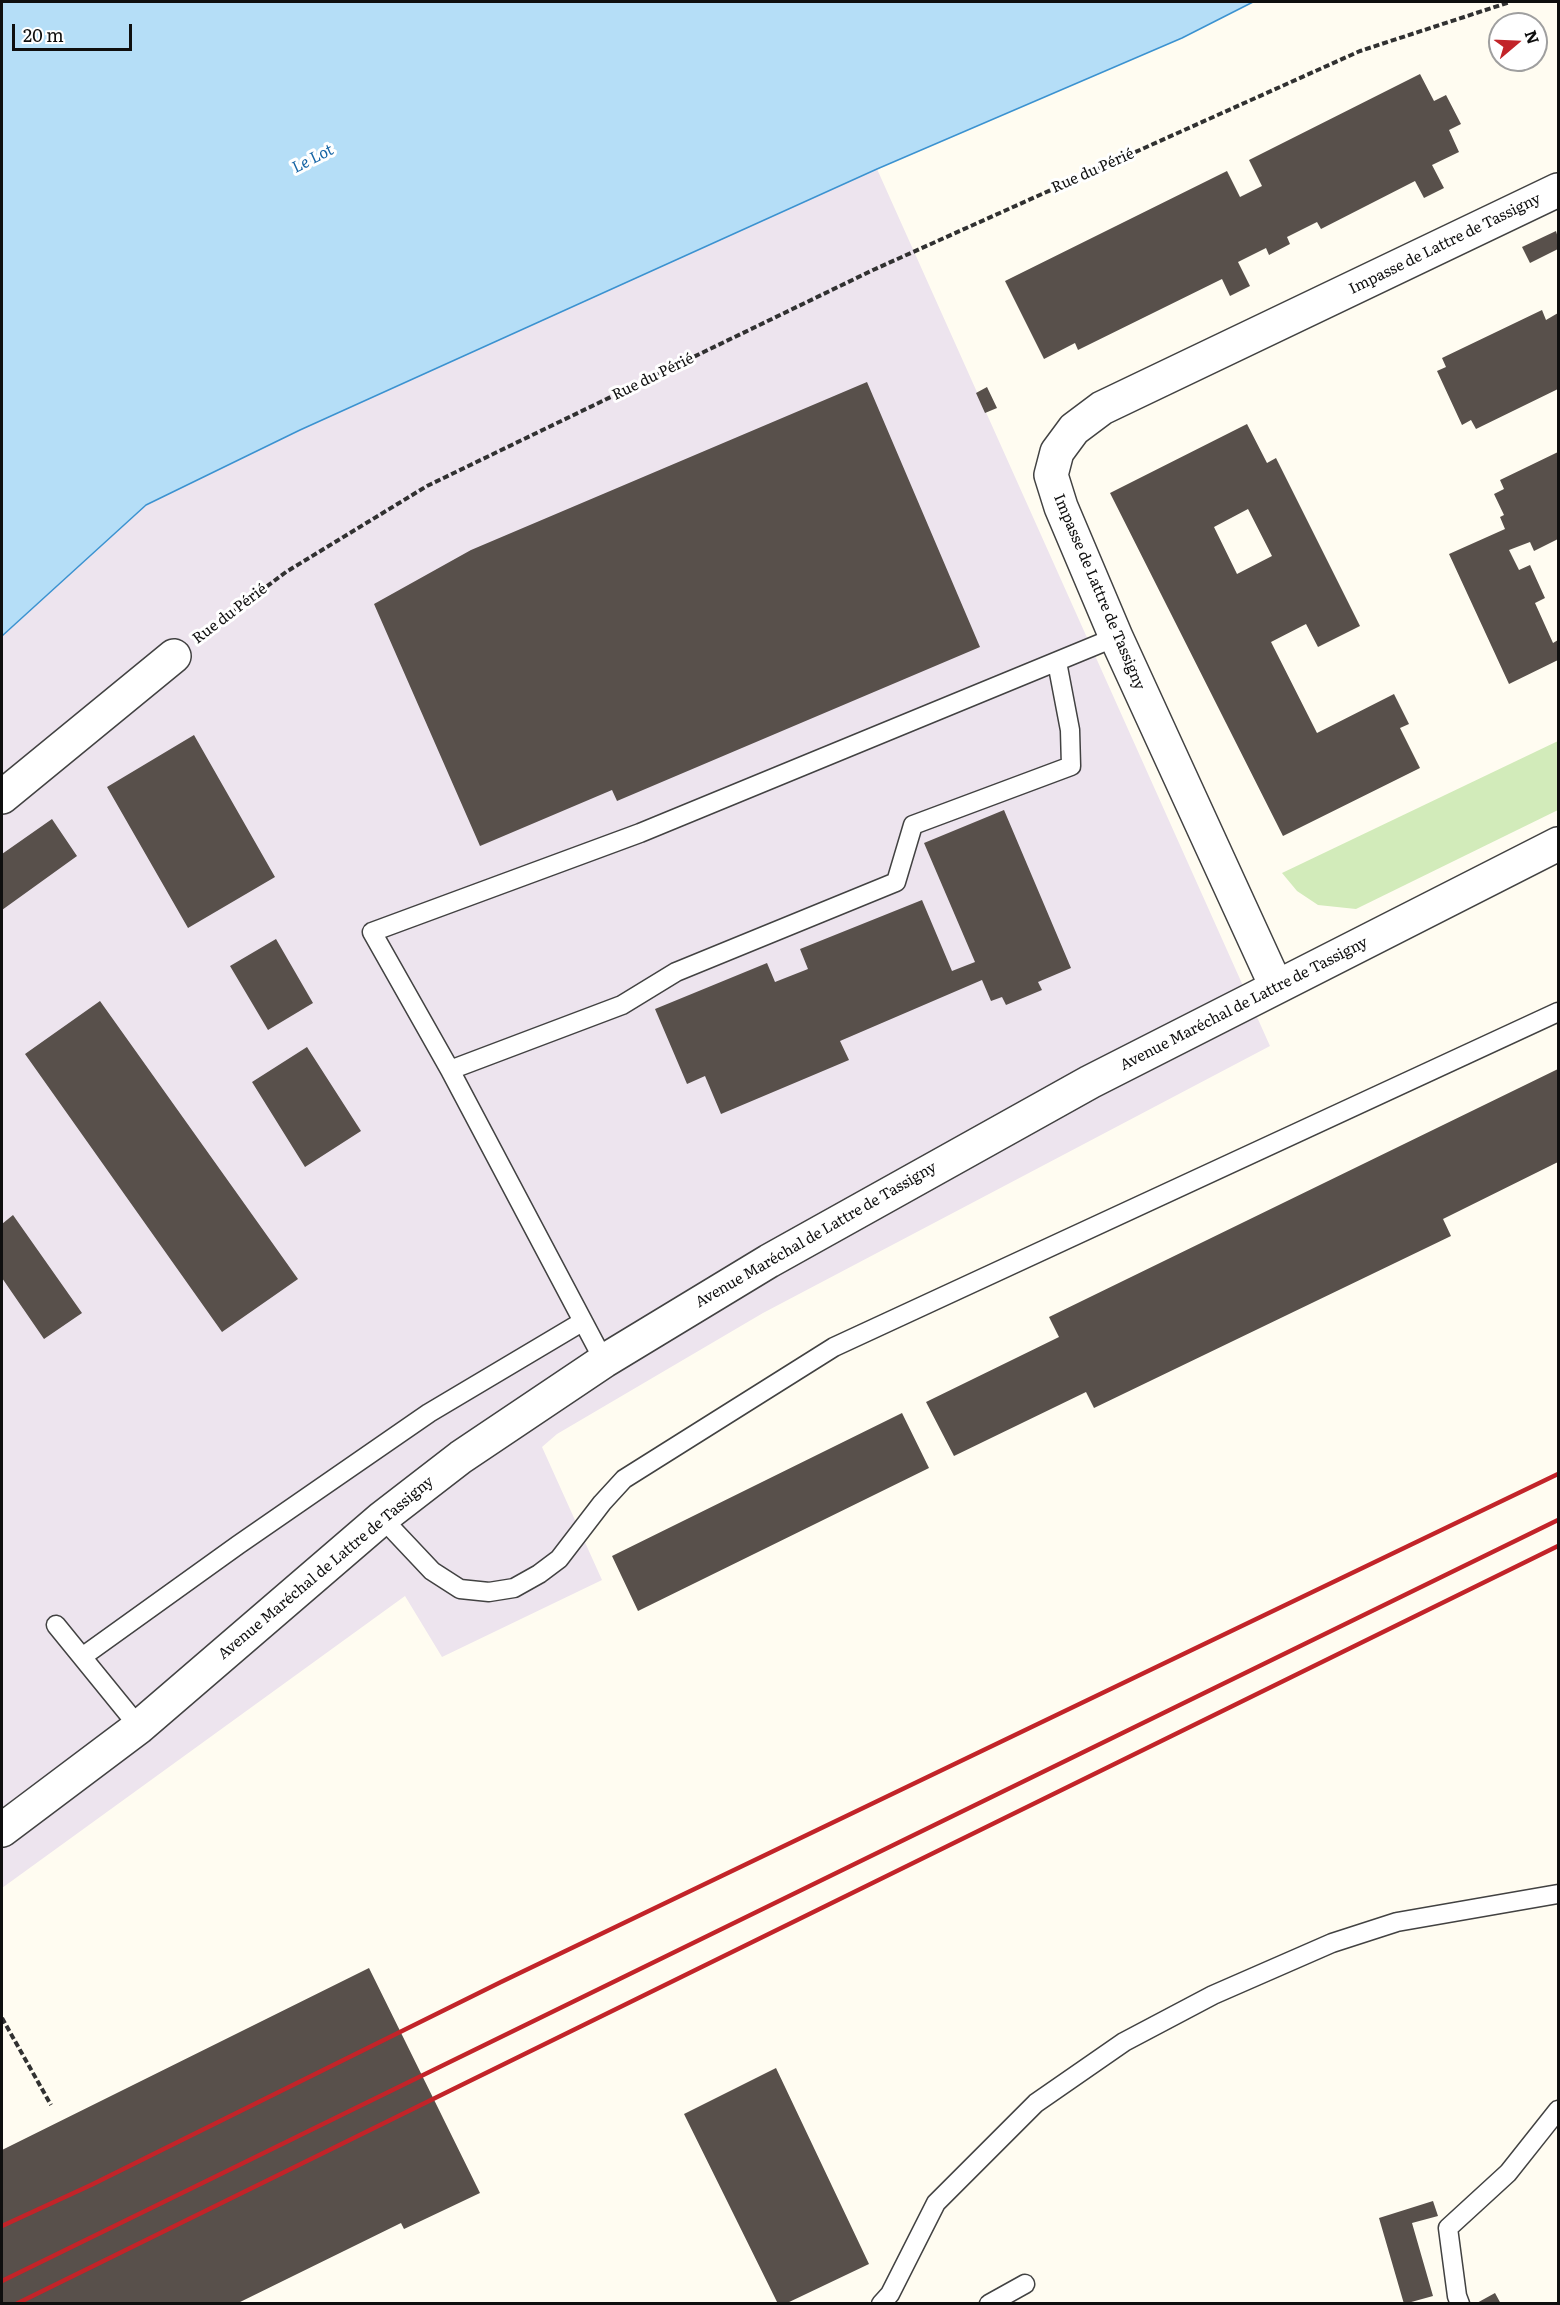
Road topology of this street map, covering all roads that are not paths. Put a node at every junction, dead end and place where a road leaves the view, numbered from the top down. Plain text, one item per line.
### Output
1 (1558, 190) edge
2 (1116, 637) junction
3 (174, 656) road end
4 (1057, 662) junction
5 (2, 797) edge
6 (1558, 844) edge
7 (1276, 986) junction
8 (1558, 1012) edge
9 (450, 1070) junction
10 (582, 1322) junction
11 (604, 1361) junction
12 (382, 1518) junction
13 (56, 1625) dead end
14 (82, 1657) junction
15 (140, 1727) junction
16 (2, 1830) edge
17 (1558, 1894) edge
18 (1558, 2110) edge
19 (1025, 2284) dead end
20 (881, 2304) edge
21 (989, 2304) edge
22 (1461, 2304) edge

1 - 2 street, Impasse de Lattre de Tassigny
2 - 4 lane
2 - 7 street, Impasse de Lattre de Tassigny
3 - 5 street
4 - 9 lane
4 - 9 lane
6 - 7 street, Avenue Maréchal de Lattre de Tassigny
7 - 11 street, Avenue Maréchal de Lattre de Tassigny
8 - 12 lane
9 - 10 lane
10 - 11 lane
10 - 14 lane
11 - 12 street, Avenue Maréchal de Lattre de Tassigny
12 - 15 street, Avenue Maréchal de Lattre de Tassigny
13 - 14 lane
14 - 15 lane
15 - 16 street, Avenue Maréchal de Lattre de Tassigny
17 - 20 lane
18 - 22 lane
19 - 21 lane

